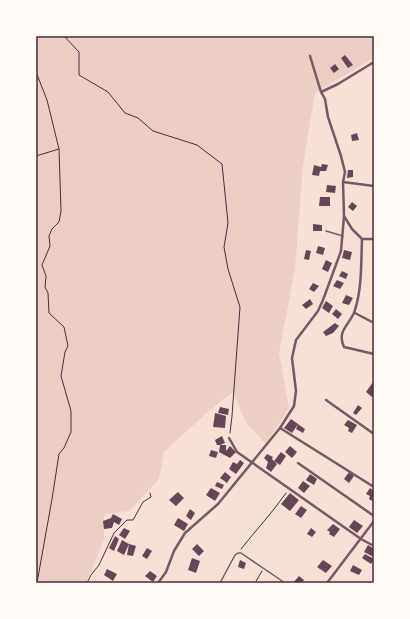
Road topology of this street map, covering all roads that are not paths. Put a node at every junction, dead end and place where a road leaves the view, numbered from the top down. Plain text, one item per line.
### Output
1 (310, 56) dead end
2 (374, 62) edge
3 (321, 92) junction
4 (343, 182) junction
5 (374, 186) edge
6 (344, 216) junction
7 (326, 231) dead end
8 (343, 236) junction
9 (362, 239) junction
10 (374, 239) edge
11 (355, 313) junction
12 (374, 323) edge
13 (374, 354) edge
14 (326, 400) dead end
15 (280, 428) junction
16 (374, 434) edge
17 (229, 438) road end
18 (251, 462) junction
19 (298, 463) dead end
20 (374, 487) edge
21 (374, 516) edge
22 (374, 521) edge
23 (361, 538) junction
24 (374, 546) edge
25 (158, 583) edge
26 (220, 583) edge
27 (285, 583) edge
28 (327, 583) edge

1 - 3 street
2 - 3 street
3 - 4 street
4 - 5 street
4 - 6 street
6 - 8 street
6 - 9 street
7 - 8 lane
8 - 15 street
9 - 10 street
9 - 11 street
11 - 12 street
11 - 13 street
14 - 16 street
15 - 18 street
15 - 20 street
17 - 18 street
18 - 23 street
18 - 25 street
19 - 21 street
22 - 23 street
23 - 24 street
23 - 28 street
26 - 27 lane

